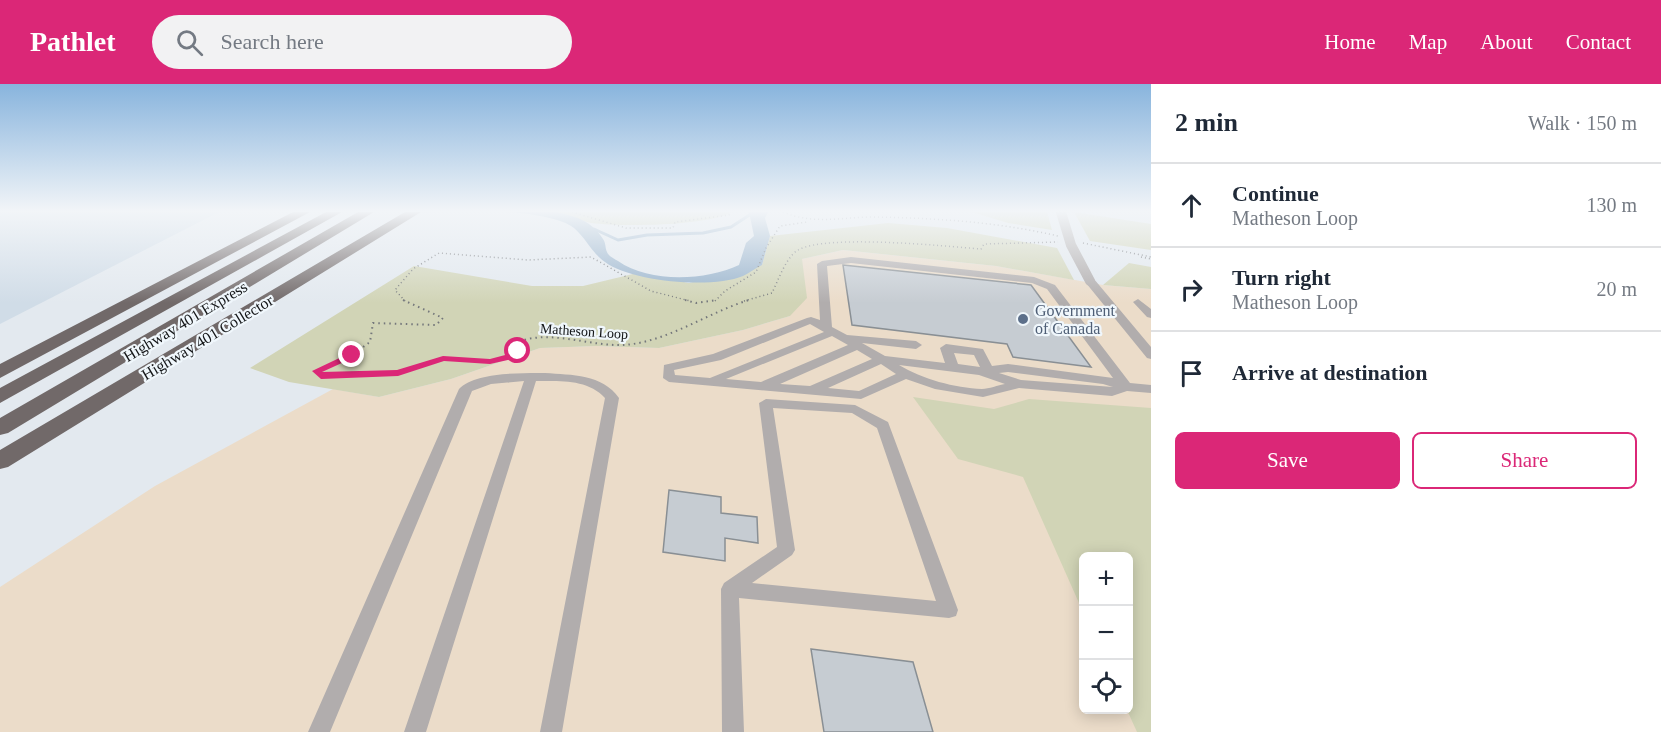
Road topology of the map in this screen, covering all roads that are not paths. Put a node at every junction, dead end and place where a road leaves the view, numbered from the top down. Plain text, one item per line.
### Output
1 (248, 242) edge
2 (269, 242) edge
3 (303, 242) edge
4 (366, 242) edge
5 (1070, 242) edge
6 (1138, 302) dead end
7 (1151, 315) edge
8 (834, 332) junction
9 (858, 345) junction
10 (916, 345) dead end
11 (1151, 355) edge
12 (882, 359) junction
13 (953, 368) junction
14 (984, 370) junction
15 (0, 372) edge
16 (905, 374) junction
17 (531, 378) junction
18 (714, 380) junction
19 (1019, 384) junction
20 (765, 386) junction
21 (1126, 387) junction
22 (1151, 389) edge
23 (812, 390) junction
24 (0, 397) edge
25 (0, 428) edge
26 (0, 461) edge
27 (730, 589) junction
28 (319, 732) edge
29 (415, 732) edge
30 (551, 732) edge
31 (733, 732) edge

1 - 15 highway
2 - 24 highway, Highway 401 Express
3 - 25 highway, Highway 401 Express
4 - 26 highway, Highway 401 Collector
5 - 11 street, bridge
6 - 7 street
8 - 9 street
8 - 10 street
8 - 18 street
8 - 18 street
8 - 21 street
9 - 12 street
9 - 20 street
12 - 13 street
12 - 16 street
12 - 23 street
13 - 14 street
13 - 14 street
14 - 19 street
14 - 21 street
16 - 19 street
16 - 23 street
17 - 28 street
17 - 29 street
17 - 30 street
18 - 20 street
19 - 21 street
20 - 23 street
21 - 22 street
27 - 27 street
27 - 31 street

